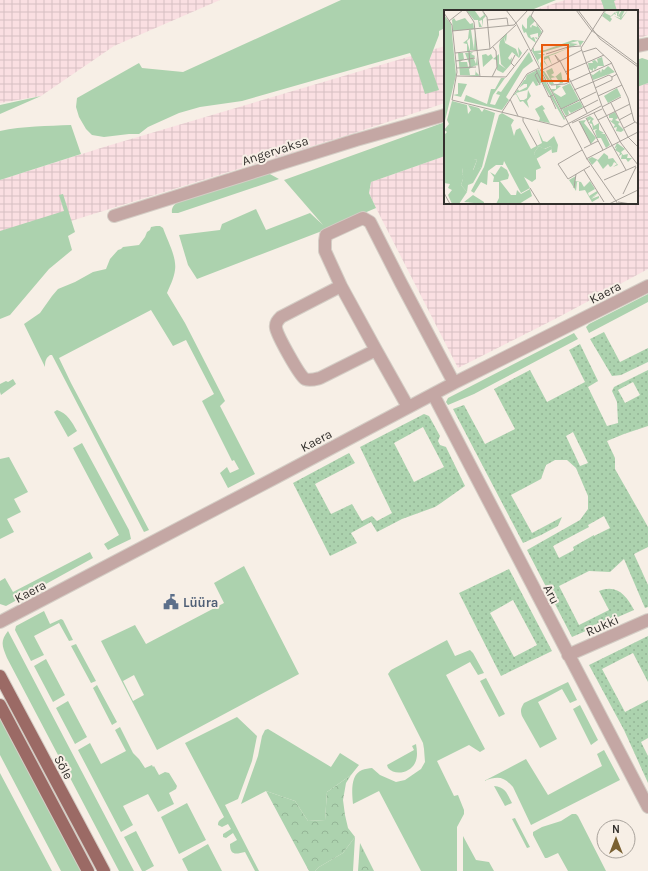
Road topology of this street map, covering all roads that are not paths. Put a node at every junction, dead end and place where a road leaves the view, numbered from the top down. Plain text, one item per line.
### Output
1 (648, 44) edge
2 (638, 46) edge
3 (444, 115) edge
4 (114, 216) dead end
5 (341, 286) junction
6 (648, 286) edge
7 (376, 350) junction
8 (454, 383) junction
9 (432, 394) junction
10 (408, 407) junction
11 (648, 620) edge
12 (0, 622) edge
13 (568, 655) junction
14 (0, 676) edge
15 (0, 705) edge
16 (648, 807) edge
17 (88, 871) edge
18 (104, 871) edge

1 - 2 street
3 - 4 street, Angervaksa
5 - 7 street
5 - 7 street
5 - 8 street
6 - 8 street, Kaera
7 - 10 street
8 - 9 street, Kaera
9 - 10 street, Kaera
9 - 13 street, Aru
10 - 12 street, Kaera
11 - 13 street, Rukki
13 - 16 street, Aru
14 - 18 main road, Sõle
15 - 17 main road, Sõle

